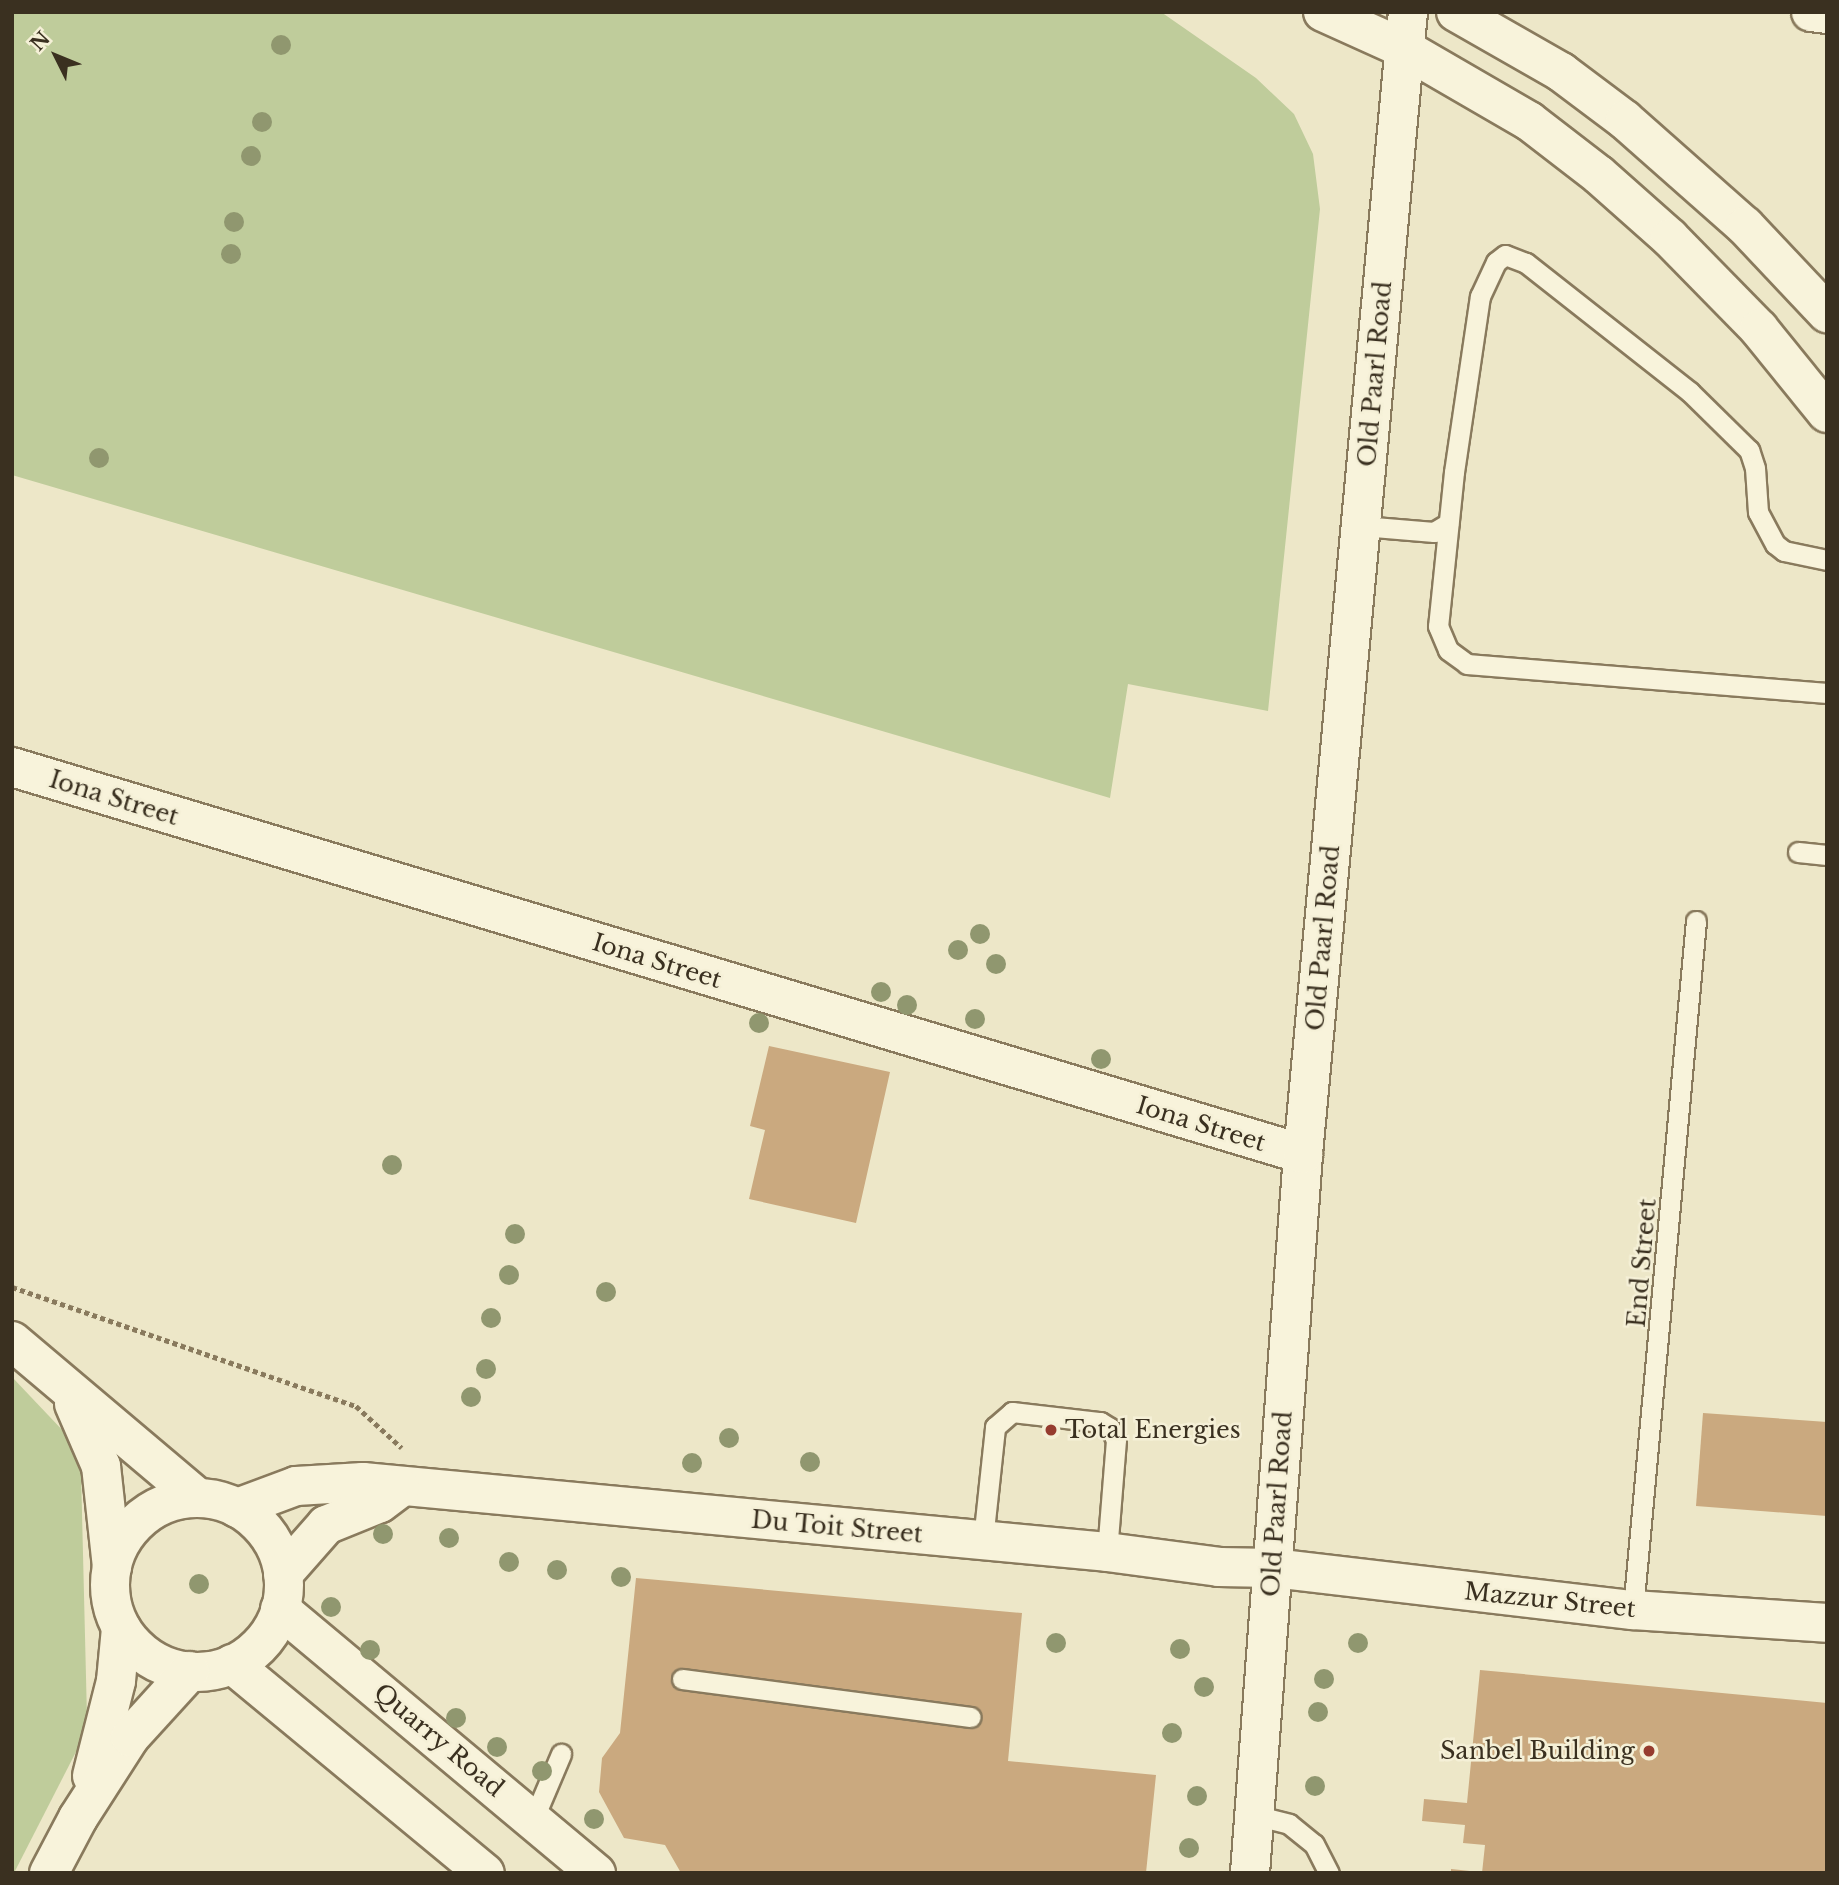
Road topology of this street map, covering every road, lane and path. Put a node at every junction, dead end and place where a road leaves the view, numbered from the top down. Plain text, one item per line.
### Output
1 (1323, 12) edge
2 (1456, 12) edge
3 (1811, 12) edge
4 (1827, 14) edge
5 (1406, 30) edge
6 (1827, 313) edge
7 (1827, 413) edge
8 (1449, 523) junction
9 (1362, 526) junction
10 (1827, 560) edge
11 (1827, 693) edge
12 (12, 767) edge
13 (1798, 852) dead end
14 (1827, 855) edge
15 (1696, 921) dead end
16 (1303, 1154) junction
17 (12, 1287) edge
18 (12, 1341) edge
19 (65, 1387) junction
20 (404, 1451) dead end
21 (400, 1488) junction
22 (198, 1498) junction
23 (237, 1508) junction
24 (983, 1540) junction
25 (1107, 1552) junction
26 (112, 1567) junction
27 (1274, 1568) junction
28 (282, 1591) junction
29 (1633, 1610) junction
30 (1827, 1623) edge
31 (121, 1628) junction
32 (232, 1664) junction
33 (190, 1671) junction
34 (682, 1679) dead end
35 (971, 1717) dead end
36 (561, 1754) dead end
37 (1254, 1815) junction
38 (78, 1818) junction
39 (533, 1820) junction
40 (1249, 1870) edge
41 (49, 1873) edge
42 (485, 1873) edge
43 (596, 1873) edge
44 (1329, 1873) edge

1 - 5 street
2 - 6 street
3 - 4 street
5 - 7 street
5 - 9 street, Old Paarl Road
8 - 9 lane
8 - 10 lane
8 - 11 lane
9 - 16 street, Old Paarl Road
12 - 16 street, Iona Street
13 - 14 lane
15 - 29 lane, End Street
16 - 27 street, Old Paarl Road
17 - 20 path
18 - 19 street
19 - 22 street
19 - 26 street
21 - 23 street, Du Toit Street
21 - 24 street, Du Toit Street
21 - 28 street
22 - 23 street
22 - 26 street
23 - 28 street
24 - 25 street, Du Toit Street
24 - 25 lane
25 - 27 street, Du Toit Street
26 - 31 street
27 - 29 street, Mazzur Street
27 - 37 street, Old Paarl Road
28 - 32 street
28 - 39 street, Quarry Road
29 - 30 street, Mazzur Street
31 - 33 street
31 - 38 street
32 - 33 street
32 - 42 street
33 - 38 street
34 - 35 lane
36 - 39 lane
37 - 40 street, Old Paarl Road
37 - 44 lane
38 - 41 street
39 - 43 street, Quarry Road

